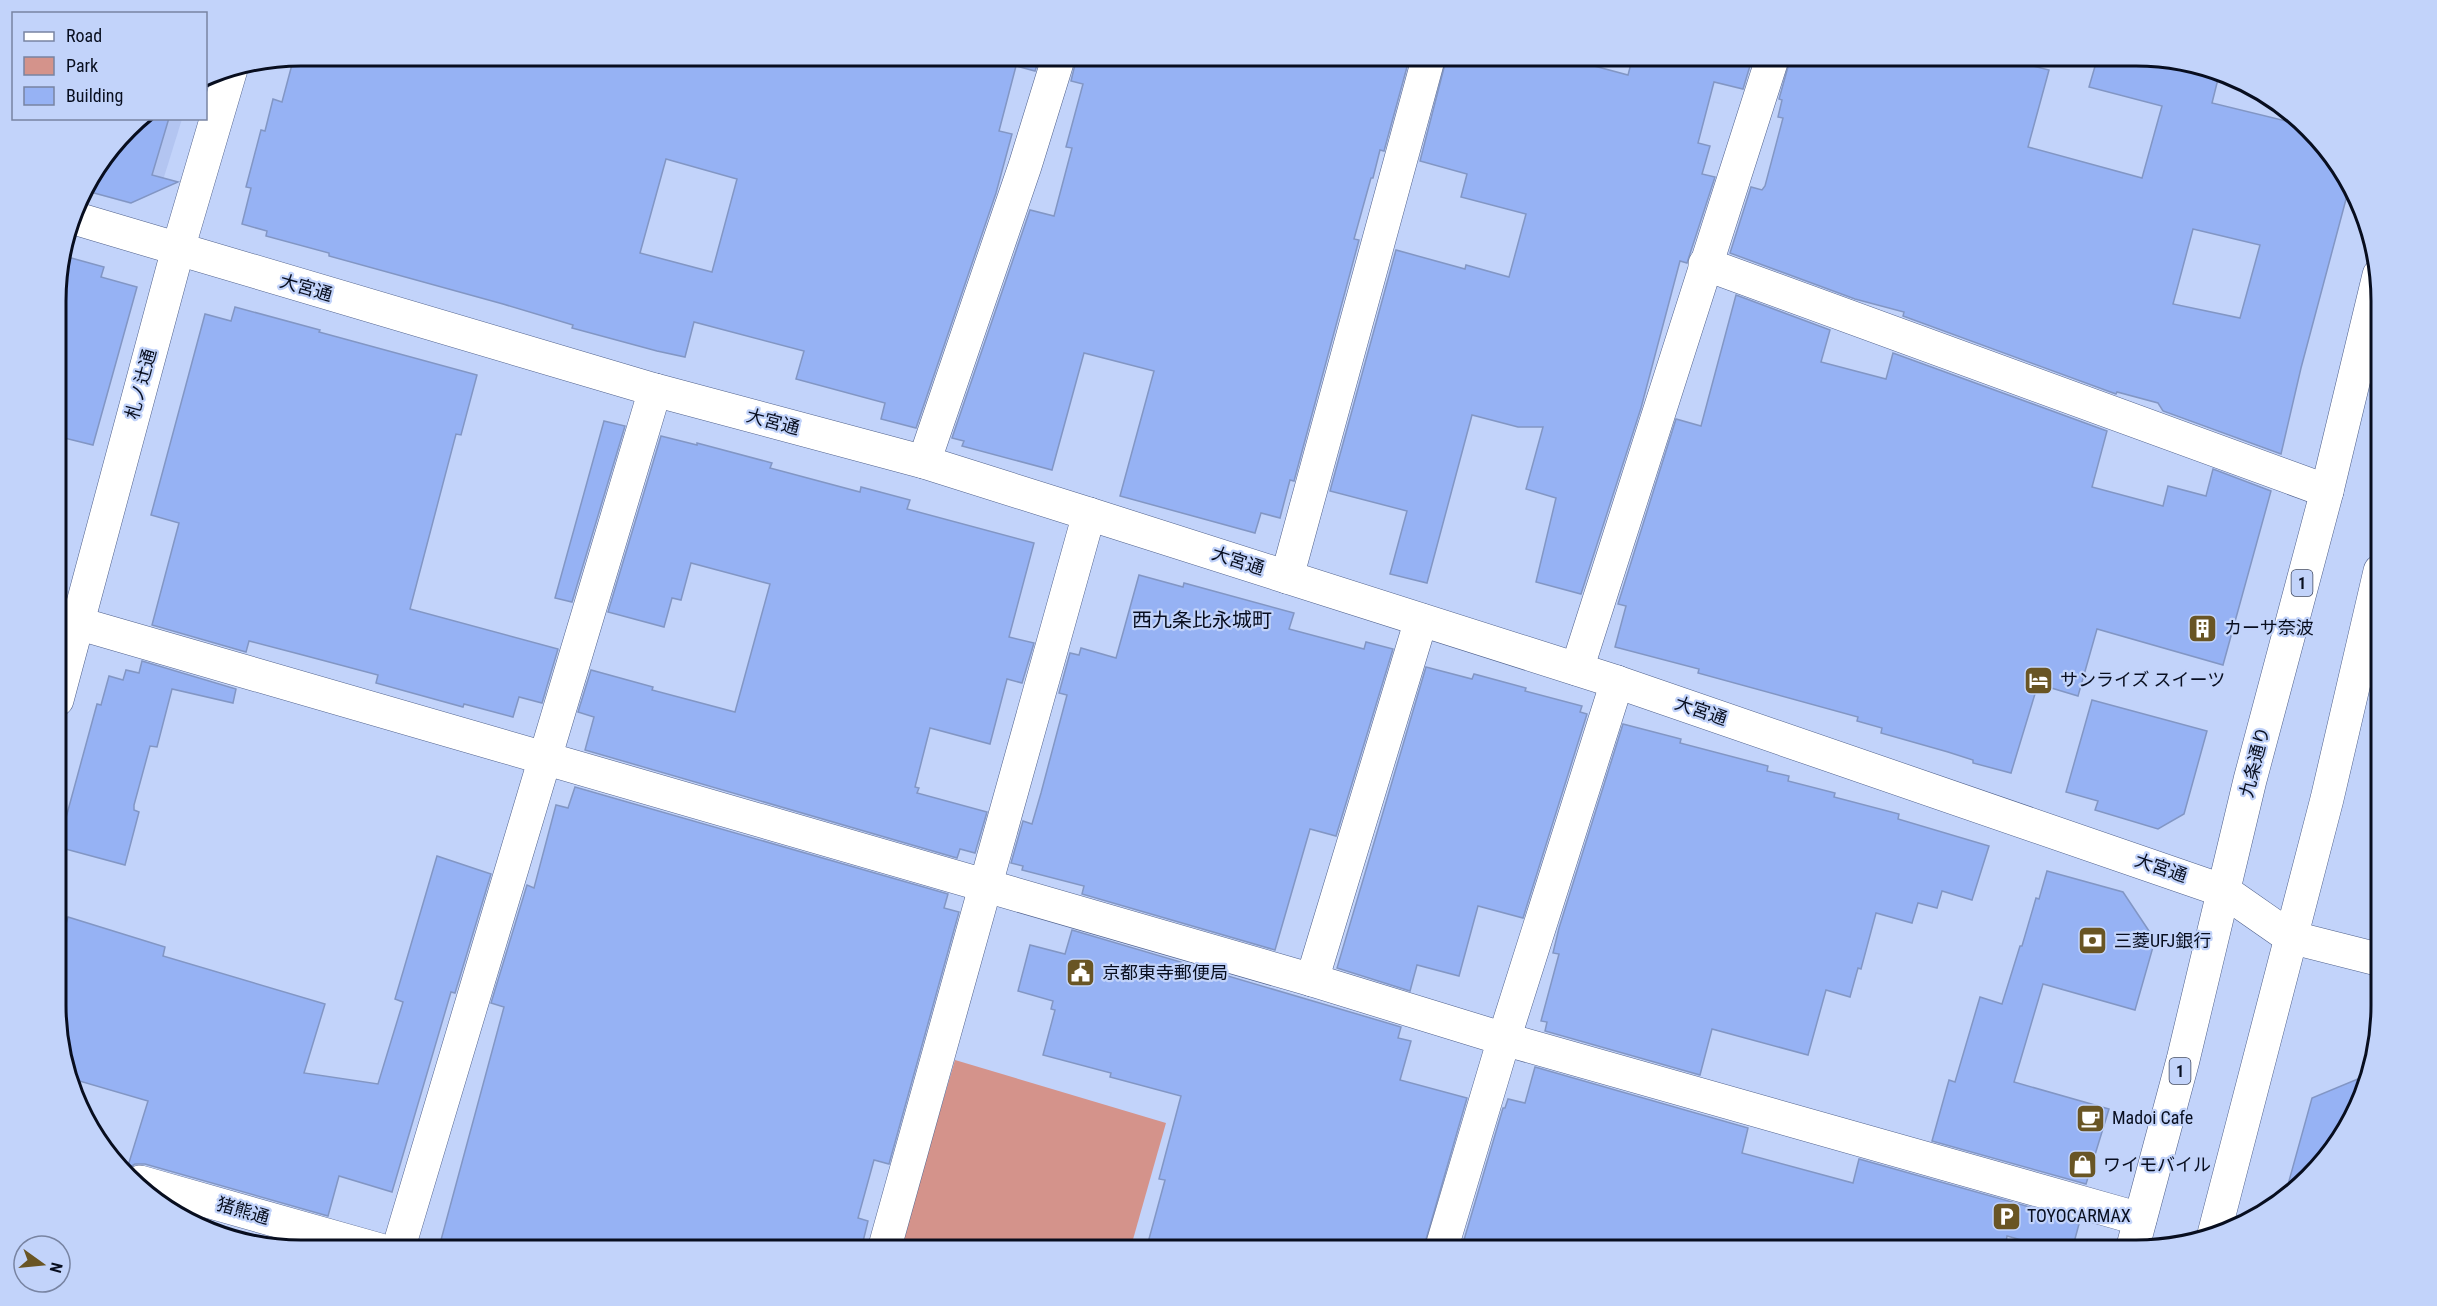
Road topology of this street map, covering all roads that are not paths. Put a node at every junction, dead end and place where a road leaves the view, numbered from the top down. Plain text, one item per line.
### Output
1 (1056, 66) edge
2 (1426, 66) edge
3 (1770, 66) edge
4 (229, 77) edge
5 (80, 220) edge
6 (178, 249) junction
7 (1705, 264) junction
8 (2371, 308) edge
9 (655, 390) junction
10 (924, 462) junction
11 (2327, 491) junction
12 (1089, 514) junction
13 (1287, 577) junction
14 (2371, 610) edge
15 (1421, 620) junction
16 (77, 623) junction
17 (66, 665) edge
18 (1577, 669) junction
19 (1617, 682) junction
20 (546, 757) junction
21 (986, 887) junction
22 (2224, 891) junction
23 (2290, 937) junction
24 (2371, 957) edge
25 (1312, 980) junction
26 (1504, 1039) junction
27 (150, 1185) edge
28 (2216, 1226) edge
29 (2136, 1234) edge
30 (342, 1240) edge
31 (401, 1240) edge
32 (887, 1240) edge
33 (1444, 1240) edge

1 - 10 main road
2 - 13 main road
3 - 7 main road
4 - 6 main road, 札ノ辻通
5 - 6 main road, 大宮通
6 - 9 main road, 大宮通
6 - 16 main road, 札ノ辻通
7 - 11 main road
7 - 18 main road
8 - 11 main road, 九条通り / 1
9 - 10 main road, 大宮通
9 - 20 main road
10 - 12 main road, 大宮通
11 - 22 main road, 九条通り / 1
12 - 13 main road, 大宮通
12 - 21 main road
13 - 15 main road, 大宮通
14 - 23 main road
15 - 18 main road, 大宮通
15 - 25 main road
16 - 17 main road, 札ノ辻通
16 - 20 main road
18 - 19 main road, 大宮通
19 - 22 main road, 大宮通
19 - 26 main road
20 - 21 main road
20 - 31 main road
21 - 25 main road
21 - 32 main road
22 - 23 main road, 大宮通
22 - 29 main road, 九条通り / 1
23 - 24 main road, 大宮通
23 - 28 main road
25 - 26 main road
26 - 29 main road
26 - 33 main road
27 - 30 main road, 猪熊通

